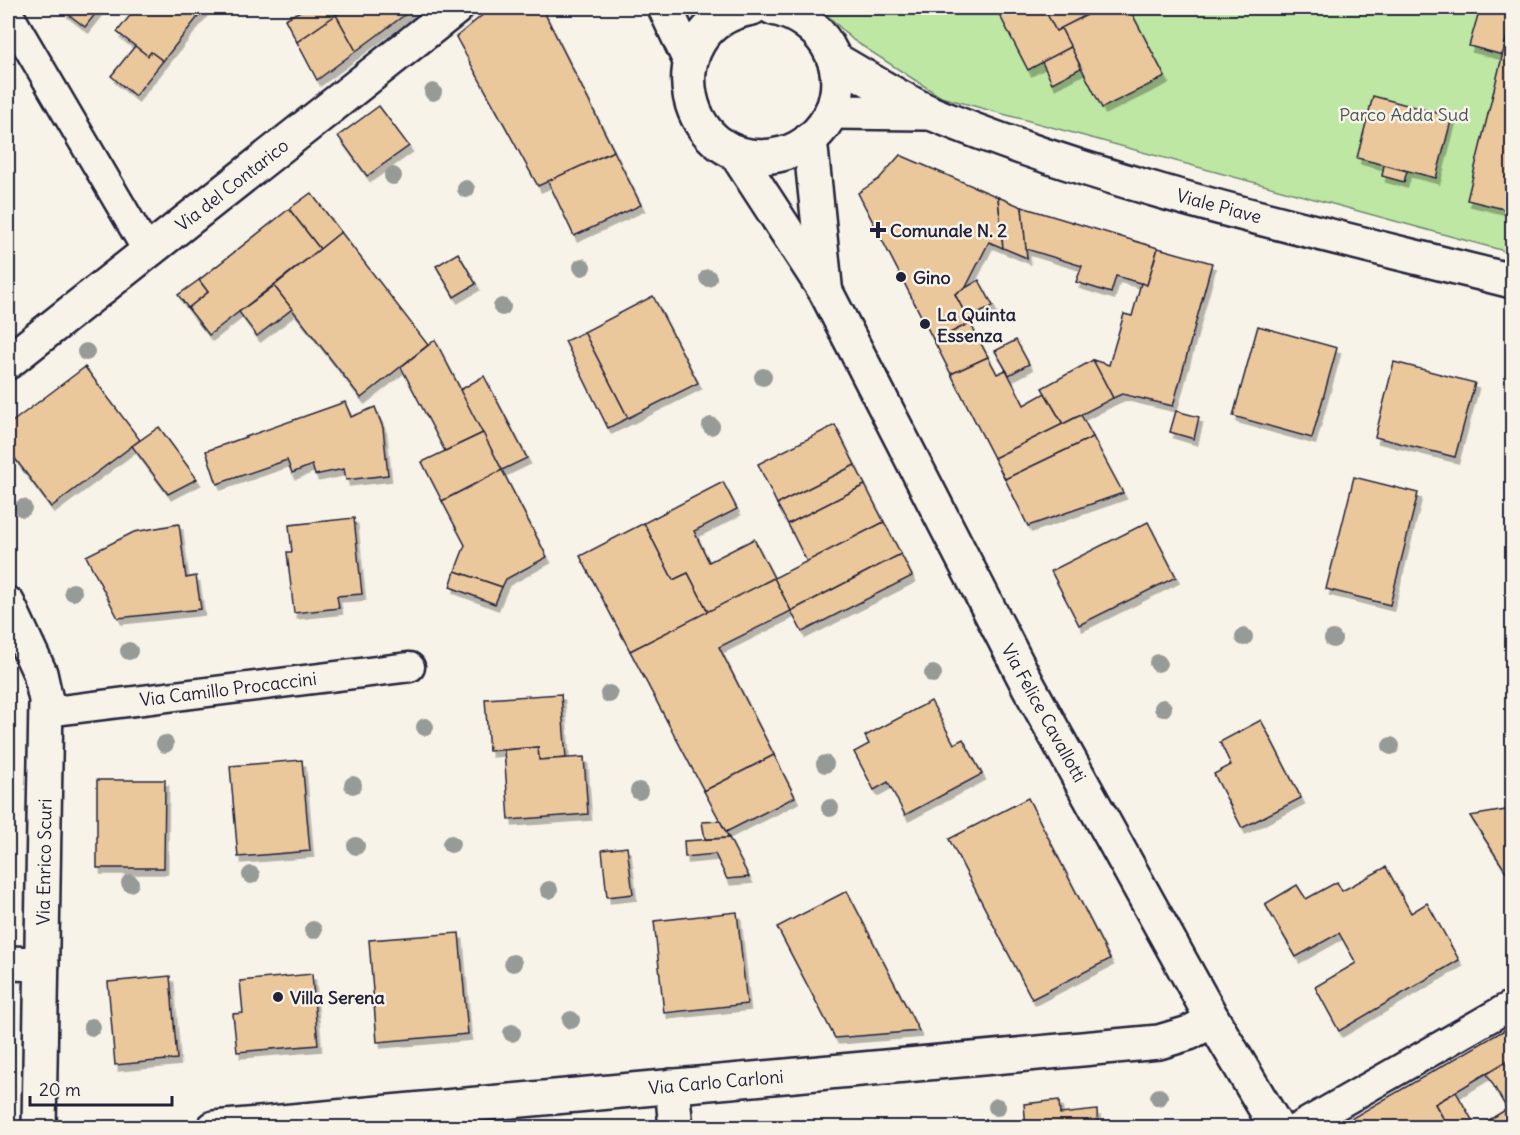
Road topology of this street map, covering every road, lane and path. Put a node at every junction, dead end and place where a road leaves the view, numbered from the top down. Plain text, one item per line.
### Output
1 (456, 8) edge
2 (665, 8) edge
3 (752, 8) edge
4 (773, 8) edge
5 (8, 13) edge
6 (834, 59) junction
7 (690, 61) junction
8 (831, 112) junction
9 (931, 113) junction
10 (810, 139) junction
11 (735, 152) junction
12 (148, 252) junction
13 (1512, 281) edge
14 (826, 292) junction
15 (8, 362) edge
16 (8, 604) edge
17 (410, 667) dead end
18 (46, 712) junction
19 (8, 963) edge
20 (42, 964) junction
21 (1512, 1005) edge
22 (1213, 1020) junction
23 (672, 1086) junction
24 (39, 1128) edge
25 (214, 1128) edge
26 (676, 1128) edge
27 (1276, 1128) edge
28 (1297, 1128) edge

1 - 12 street, Via del Contarico
2 - 7 street
3 - 7 street
4 - 6 street
5 - 12 lane
6 - 8 street
6 - 9 street, Viale Piave
7 - 11 street
8 - 9 street, Viale Piave
8 - 10 street
9 - 13 street, Viale Piave
10 - 11 street
10 - 14 street, Via Felice Cavallotti
11 - 14 street, Via Felice Cavallotti
12 - 15 street, Via del Contarico
14 - 22 street, Via Felice Cavallotti
16 - 18 street, Via Enrico Scuri
17 - 18 lane, Via Camillo Procaccini
18 - 20 street, Via Enrico Scuri
19 - 20 street
20 - 24 street, Via Enrico Scuri
21 - 28 lane
22 - 23 street, Via Carlo Carloni
22 - 27 street, Via Felice Cavallotti
23 - 25 street, Via Carlo Carloni
23 - 26 street

